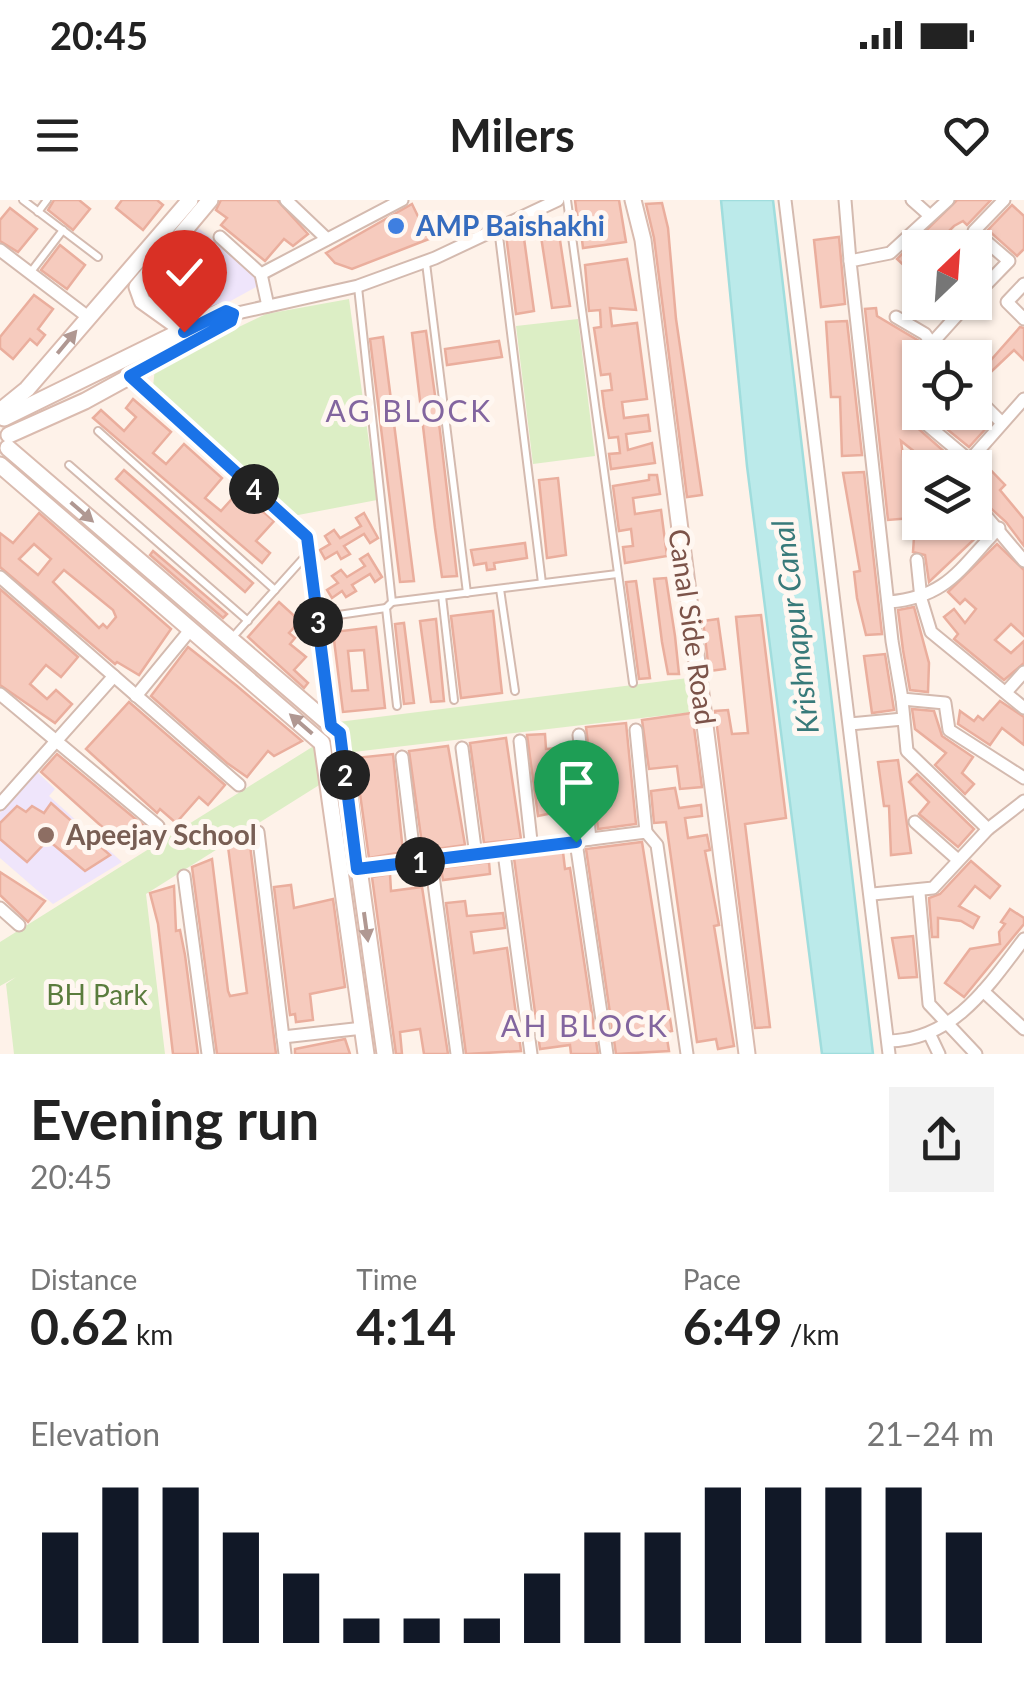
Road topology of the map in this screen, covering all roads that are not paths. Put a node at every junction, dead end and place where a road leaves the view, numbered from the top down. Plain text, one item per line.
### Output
1 (23, 200) edge
2 (47, 200) edge
3 (558, 200) edge
4 (566, 200) edge
5 (633, 200) edge
6 (785, 200) edge
7 (845, 200) edge
8 (912, 200) edge
9 (948, 200) edge
10 (1004, 200) edge
11 (289, 201) edge
12 (394, 202) edge
13 (194, 203) edge
14 (38, 212) junction
15 (930, 216) junction
16 (63, 230) junction
17 (975, 230) edge
18 (499, 236) dead end
19 (220, 238) dead end
20 (327, 239) junction
21 (992, 246) edge
22 (0, 250) edge
23 (98, 256) dead end
24 (850, 261) junction
25 (426, 262) junction
26 (30, 273) junction
27 (261, 274) junction
28 (992, 278) edge
29 (1024, 284) edge
30 (358, 286) junction
31 (992, 288) edge
32 (1008, 302) junction
33 (268, 306) junction
34 (233, 314) junction
35 (88, 317) junction
36 (896, 317) dead end
37 (1024, 319) edge
38 (952, 320) edge
39 (184, 332) junction
40 (929, 340) edge
41 (934, 340) edge
42 (130, 376) junction
43 (1024, 399) edge
44 (0, 411) edge
45 (992, 413) edge
46 (1002, 423) junction
47 (931, 430) edge
48 (98, 431) dead end
49 (3, 442) edge
50 (951, 450) edge
51 (978, 450) edge
52 (69, 464) dead end
53 (992, 521) edge
54 (999, 528) junction
55 (1020, 545) edge
56 (309, 552) junction
57 (917, 560) dead end
58 (1024, 561) edge
59 (617, 574) junction
60 (0, 577) edge
61 (542, 583) junction
62 (500, 589) junction
63 (275, 590) junction
64 (467, 593) junction
65 (442, 596) junction
66 (921, 599) junction
67 (889, 602) junction
68 (389, 605) junction
69 (317, 618) junction
70 (248, 620) junction
71 (191, 630) junction
72 (230, 640) junction
73 (1024, 672) edge
74 (114, 676) junction
75 (633, 684) dead end
76 (268, 685) junction
77 (515, 691) dead end
78 (1007, 691) junction
79 (0, 694) edge
80 (136, 696) junction
81 (902, 699) junction
82 (454, 700) dead end
83 (397, 706) dead end
84 (1024, 708) edge
85 (903, 720) junction
86 (850, 724) junction
87 (331, 726) junction
88 (636, 730) dead end
89 (579, 734) dead end
90 (56, 739) junction
91 (520, 742) dead end
92 (462, 748) dead end
93 (402, 757) dead end
94 (1024, 778) edge
95 (239, 786) dead end
96 (1, 800) edge
97 (1024, 802) edge
98 (915, 822) dead end
99 (158, 826) dead end
100 (988, 829) junction
101 (258, 832) dead end
102 (646, 832) junction
103 (590, 839) junction
104 (576, 842) junction
105 (532, 850) junction
106 (504, 853) junction
107 (476, 856) junction
108 (958, 860) junction
109 (430, 861) junction
110 (416, 863) junction
111 (357, 869) junction
112 (184, 876) dead end
113 (919, 893) junction
114 (872, 894) junction
115 (0, 908) edge
116 (19, 924) dead end
117 (1024, 939) edge
118 (372, 972) junction
119 (355, 974) junction
120 (983, 991) junction
121 (949, 1025) junction
122 (363, 1028) junction
123 (1024, 1029) edge
124 (929, 1033) junction
125 (283, 1037) junction
126 (888, 1048) edge
127 (208, 1054) edge
128 (285, 1054) edge
129 (366, 1054) edge
130 (385, 1054) edge
131 (457, 1054) edge
132 (531, 1054) edge
133 (607, 1054) edge
134 (687, 1054) edge
135 (747, 1054) edge
136 (940, 1054) edge
137 (976, 1054) edge

1 - 14 lane
2 - 14 lane
3 - 25 street
4 - 59 lane
5 - 135 street, Canal Side Road
6 - 86 street
7 - 24 street
8 - 15 street
9 - 15 street
10 - 17 street
11 - 20 street
12 - 20 street
13 - 35 street
13 - 39 street
14 - 16 lane
15 - 24 street
16 - 23 lane
16 - 26 lane
18 - 61 lane
19 - 27 street
20 - 27 street
21 - 28 street
22 - 26 street
24 - 67 street
25 - 30 street
25 - 64 lane
26 - 35 street
27 - 33 street
29 - 32 street
30 - 33 street
30 - 68 lane
31 - 32 street
32 - 37 street
33 - 34 street
34 - 39 street
34 - 42 street
44 -> 35 street
36 - 40 street
38 - 41 street
39 - 49 street
42 - 49 street
42 - 56 lane
43 - 46 street
45 - 46 street
46 - 51 street
47 - 50 street
48 - 63 lane
49 - 71 street
49 -> 72 street
52 - 70 lane
53 - 54 street
54 - 55 street
54 - 66 street
55 - 58 street
56 - 63 lane
56 - 69 lane
57 - 66 street
59 - 61 lane
59 - 75 lane
60 - 74 street
61 - 62 lane
62 - 64 lane
62 - 77 lane
63 - 70 lane
64 - 65 lane
65 - 68 lane
65 - 82 lane
66 - 67 street
66 - 78 street
67 - 81 street
68 - 69 lane
68 - 83 lane
69 - 87 lane
70 - 72 lane
71 - 76 street
71 - 80 street
72 - 76 street
73 - 78 street
74 - 80 street
74 - 90 street
76 - 87 street
119 -> 76 street
78 - 84 street
79 - 90 street
80 - 95 street
81 - 85 street
81 - 94 street
85 - 86 street
85 - 100 street
86 - 114 street
87 - 111 street
88 - 102 street
89 - 103 street
90 - 96 street
90 - 99 street
91 - 105 street
92 - 107 street
93 - 110 street
97 - 100 street
98 - 108 street
100 - 108 street
101 - 125 street
102 - 103 street
102 - 134 street
103 - 104 street
104 - 105 street
104 - 133 street
105 - 106 street
106 - 107 street
106 - 132 street
107 - 109 street
108 - 113 street
109 - 110 street
109 - 131 street
110 - 111 street
111 -> 118 street
112 - 127 street
113 - 114 street
113 - 121 street
114 - 126 street
115 - 116 street
117 - 120 street
118 - 119 street
118 - 130 street
119 - 122 street
120 - 121 street
120 - 123 street
121 - 124 street
121 - 137 street
122 - 125 street
122 - 129 street
124 - 126 street
124 - 136 street
125 - 128 street

